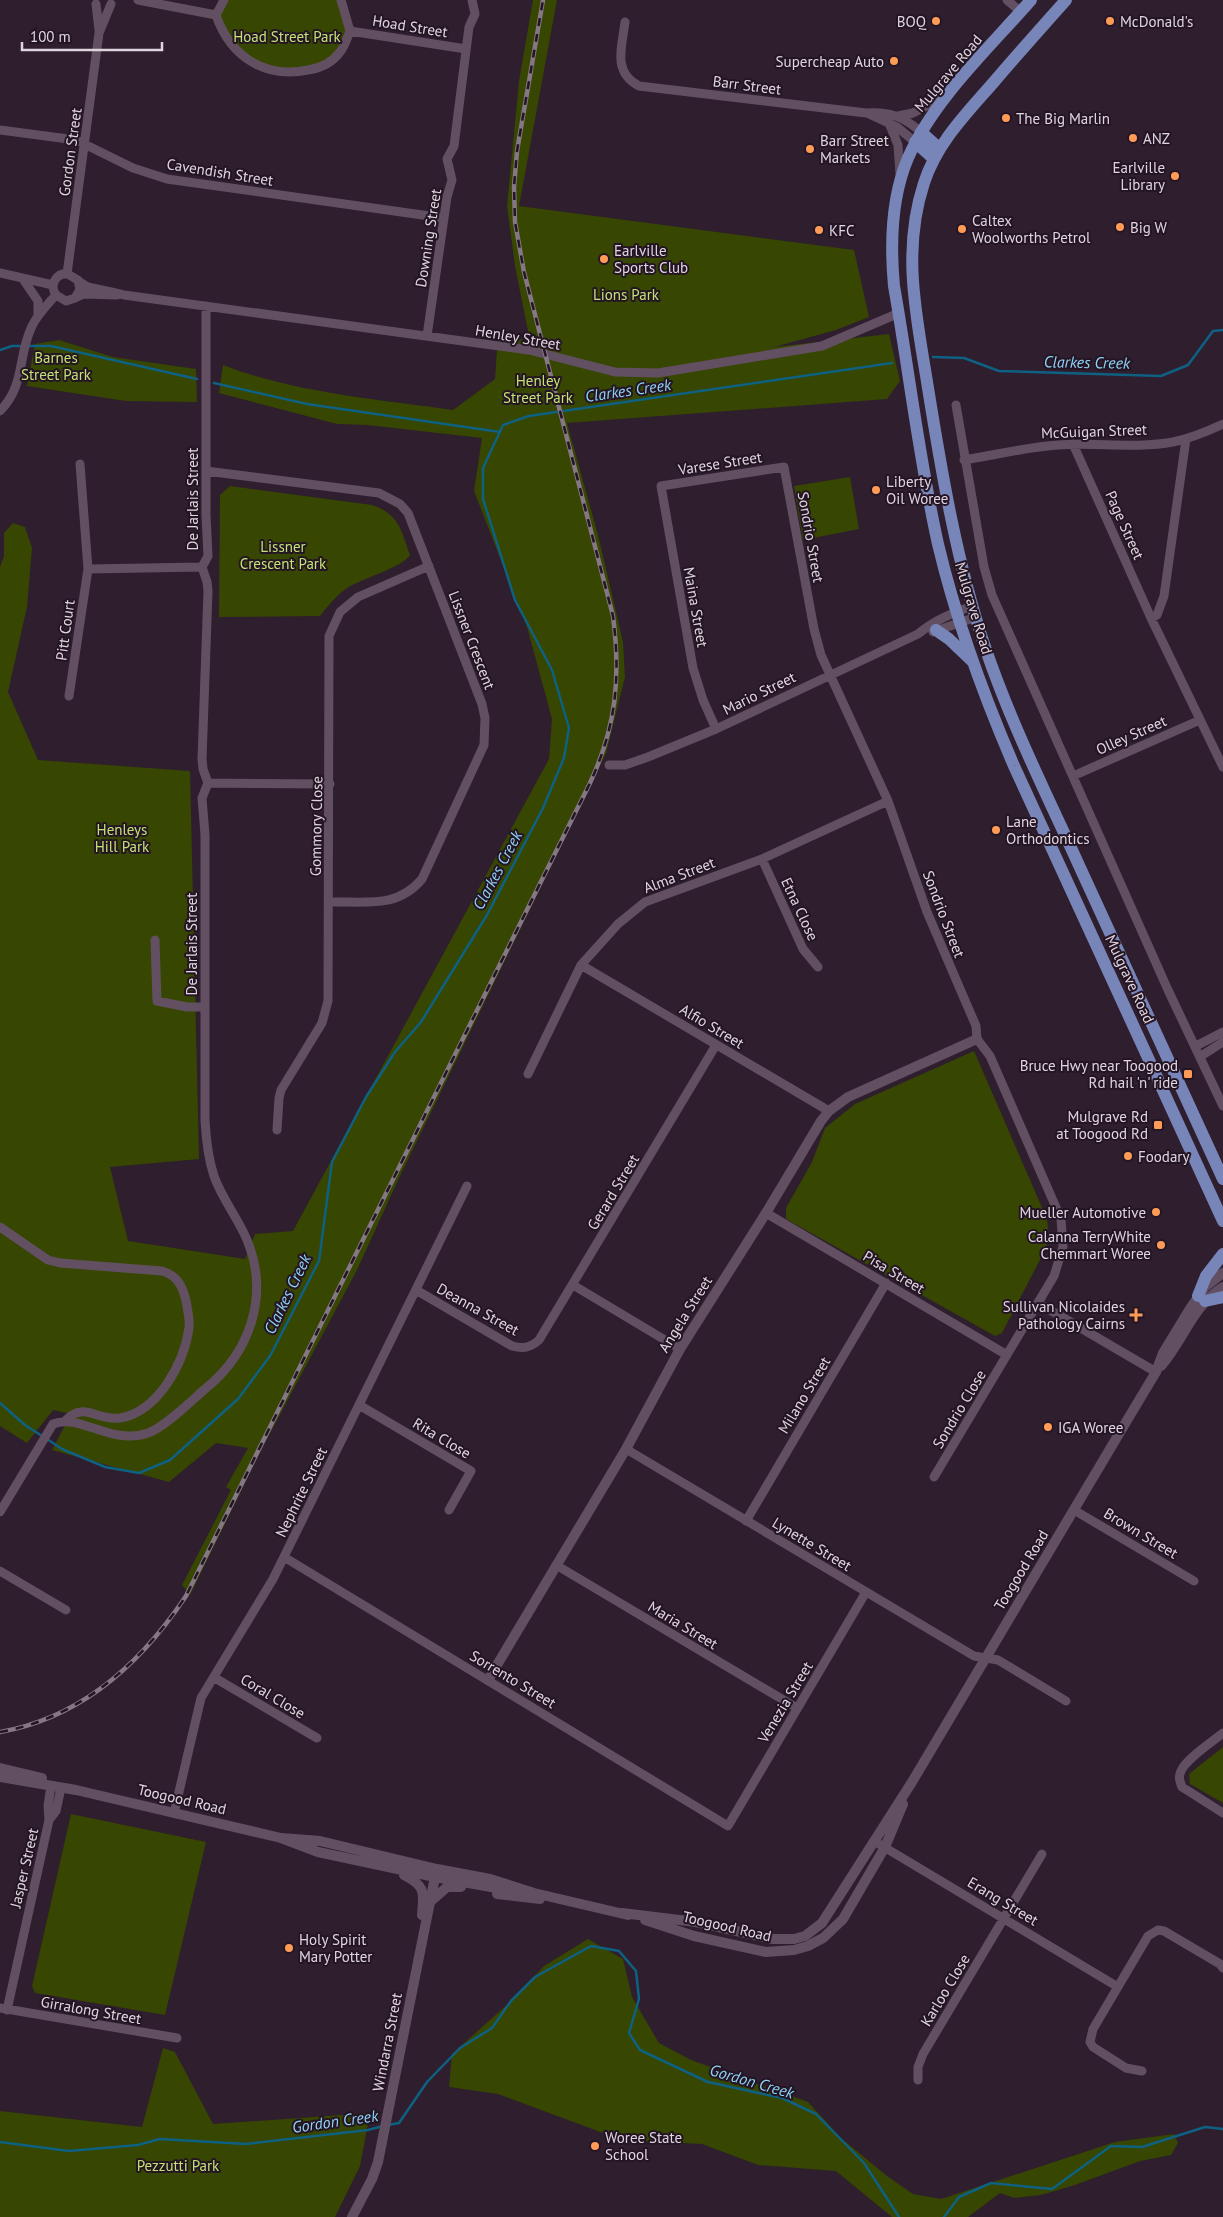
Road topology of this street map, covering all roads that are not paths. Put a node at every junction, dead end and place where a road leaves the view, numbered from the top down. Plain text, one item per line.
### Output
1 (138, 0) edge
2 (224, 0) edge
3 (341, 0) edge
4 (472, 0) edge
5 (1006, 0) edge
6 (1032, 0) edge
7 (1066, 0) edge
8 (94, 2) edge
9 (112, 2) edge
10 (1021, 12) junction
11 (216, 15) junction
12 (625, 22) dead end
13 (350, 31) junction
14 (99, 33) junction
15 (466, 49) junction
16 (949, 93) junction
17 (866, 113) junction
18 (898, 116) junction
19 (889, 123) junction
20 (0, 130) edge
21 (918, 137) junction
22 (84, 144) junction
23 (937, 154) junction
24 (901, 179) junction
25 (444, 218) junction
26 (0, 273) edge
27 (67, 274) junction
28 (23, 279) junction
29 (78, 280) junction
30 (53, 285) junction
31 (56, 295) junction
32 (124, 295) junction
33 (75, 298) junction
34 (206, 306) junction
35 (899, 313) junction
36 (38, 315) junction
37 (427, 336) junction
38 (956, 405) dead end
39 (0, 411) edge
40 (1223, 424) edge
41 (1186, 439) junction
42 (1073, 444) junction
43 (964, 460) junction
44 (80, 464) dead end
45 (784, 467) joint
46 (206, 471) junction
47 (661, 486) joint
48 (429, 566) junction
49 (88, 568) junction
50 (202, 568) junction
51 (974, 612) junction
52 (958, 617) junction
53 (1151, 618) junction
54 (936, 630) junction
55 (918, 634) junction
56 (972, 661) junction
57 (828, 675) junction
58 (69, 696) dead end
59 (1200, 720) junction
60 (716, 729) junction
61 (609, 765) dead end
62 (1223, 767) edge
63 (1073, 776) junction
64 (208, 784) junction
65 (330, 784) junction
66 (888, 801) junction
67 (762, 859) junction
68 (329, 902) junction
69 (155, 940) dead end
70 (581, 965) junction
71 (818, 967) dead end
72 (204, 1007) junction
73 (1223, 1032) edge
74 (978, 1039) junction
75 (1223, 1042) edge
76 (716, 1045) junction
77 (1196, 1046) junction
78 (1201, 1056) junction
79 (528, 1074) dead end
80 (1223, 1106) edge
81 (829, 1112) junction
82 (277, 1130) dead end
83 (1223, 1179) edge
84 (467, 1186) dead end
85 (766, 1213) junction
86 (1223, 1221) edge
87 (0, 1227) edge
88 (1223, 1254) edge
89 (1223, 1273) edge
90 (886, 1283) junction
91 (573, 1285) junction
92 (1223, 1287) edge
93 (416, 1290) junction
94 (1223, 1297) edge
95 (1202, 1298) junction
96 (1038, 1303) junction
97 (527, 1348) joint
98 (680, 1349) junction
99 (1007, 1355) junction
100 (1156, 1372) junction
101 (360, 1405) junction
102 (64, 1422) junction
103 (626, 1449) junction
104 (934, 1477) dead end
105 (449, 1510) dead end
106 (1074, 1510) junction
107 (0, 1512) edge
108 (746, 1521) junction
109 (284, 1557) junction
110 (556, 1565) junction
111 (0, 1571) edge
112 (1194, 1580) dead end
113 (866, 1592) junction
114 (66, 1610) dead end
115 (986, 1658) junction
116 (215, 1678) junction
117 (488, 1680) junction
118 (1066, 1701) dead end
119 (796, 1708) junction
120 (1223, 1733) edge
121 (317, 1738) dead end
122 (0, 1768) edge
123 (0, 1777) edge
124 (912, 1782) junction
125 (56, 1786) junction
126 (174, 1813) junction
127 (1223, 1813) edge
128 (728, 1826) joint
129 (282, 1838) junction
130 (874, 1841) junction
131 (885, 1847) junction
132 (1042, 1854) dead end
133 (388, 1867) junction
134 (436, 1873) junction
135 (430, 1902) junction
136 (574, 1902) junction
137 (622, 1913) junction
138 (1004, 1917) junction
139 (1223, 1968) edge
140 (1118, 1987) junction
141 (410, 2003) junction
142 (3, 2009) edge
143 (177, 2038) dead end
144 (1142, 2070) dead end
145 (918, 2080) dead end
146 (352, 2217) edge

1 - 11 street
2 - 11 street
3 - 13 street, Hoad Street
4 - 15 street, Downing Street
5 - 10 street
6 - 10 main road, Mulgrave Road
7 - 23 main road, Mulgrave Road
8 - 9 street
8 - 14 street, Gordon Street
9 - 14 street, Gordon Street
10 - 16 main road, Mulgrave Road
11 - 13 street, Hoad Street
12 - 17 street, Barr Street
13 - 15 street, Hoad Street
14 - 22 street, Gordon Street
15 - 25 street, Downing Street
16 - 18 street
16 - 21 main road, Mulgrave Road
17 - 18 street, Barr Street
17 - 19 street, Barr Street
18 - 21 street, Barr Street
19 - 21 street, Barr Street
19 - 24 street
20 - 22 street, Cavendish Street
21 - 23 main road
21 - 24 main road, Mulgrave Road
22 - 25 street, Cavendish Street
22 - 27 street, Gordon Street
23 - 51 main road, Mulgrave Road
24 - 35 main road, Mulgrave Road
25 - 37 street, Downing Street
26 - 28 street
27 - 29 street
27 - 30 street
28 - 30 street
28 - 36 street
29 - 32 street, Henley Street
29 - 33 street
30 - 31 street
31 - 33 street
31 - 36 street
32 - 33 street, Henley Street
32 - 34 street, Henley Street
34 - 37 street, Henley Street
34 - 46 street, De Jarlais Street
35 - 37 street, Henley Street
35 - 52 main road, Mulgrave Road
36 - 39 street
38 - 43 street, Mulgrave Road
40 - 41 street, McGuigan Street
41 - 42 street, McGuigan Street
41 - 53 street, Page Street
42 - 43 street, McGuigan Street
42 - 53 street, Page Street
43 - 63 street, Mulgrave Road
44 - 49 street, Pitt Court
45 - 47 street, Varese Street
45 - 57 street, Sondrio Street
46 - 48 street, Lissner Crescent
46 - 50 street, De Jarlais Street
47 - 60 street, Maina Street
48 - 65 street, Gommory Close
48 - 68 street, Lissner Crescent
49 - 50 street
49 - 58 street, Pitt Court
50 - 64 street, De Jarlais Street
51 - 52 street, Mario Street
51 - 83 main road, Mulgrave Road
52 - 54 street, Mario Street
52 - 55 street, Mario Street
52 - 56 main road, Mulgrave Road
53 - 59 street, Page Street
54 - 55 street, Mario Street
54 - 56 main road
55 - 57 street, Mario Street
56 - 86 main road, Mulgrave Road
57 - 60 street, Mario Street
57 - 66 street, Sondrio Street
59 - 62 street, Page Street
59 - 63 street, Olley Street
60 - 61 street, Mario Street
63 - 77 street, Mulgrave Road
64 - 65 street
64 - 72 street, De Jarlais Street
65 - 68 street, Gommory Close
66 - 67 street, Alma Street
66 - 74 street, Sondrio Street
67 - 70 street, Alma Street
67 - 71 street, Etna Close
68 - 82 street, Gommory Close
69 - 72 street
70 - 76 street, Alfio Street
70 - 79 street, Alma Street
72 - 102 street, De Jarlais Street
73 - 77 street
74 - 81 street, Angela Street
74 - 96 street, Sondrio Street
75 - 78 street
76 - 81 street, Alfio Street
76 - 91 street, Gerard Street
77 - 78 street, Mulgrave Road
78 - 80 street, Mulgrave Road
81 - 85 street, Angela Street
84 - 93 street, Nephrite Street
85 - 90 street, Pisa Street
85 - 98 street, Angela Street
87 - 102 street
88 - 95 main road
89 - 95 street, Toogood Road
90 - 99 street, Pisa Street
90 - 108 street, Milano Street
91 - 97 street, Gerard Street
91 - 98 street
92 - 95 street, Toogood Road
93 - 97 street, Deanna Street
93 - 101 street, Nephrite Street
94 - 95 main road
95 - 100 street, Toogood Road
96 - 99 street, Sondrio Street
96 - 100 street
98 - 103 street, Angela Street
99 - 104 street, Sondrio Close
100 - 106 street, Toogood Road
101 - 105 street, Rita Close
101 - 109 street, Nephrite Street
102 - 107 street, De Jarlais Street
103 - 108 street, Lynette Street
103 - 110 street, Angela Street
106 - 112 street, Brown Street
106 - 115 street, Toogood Road
108 - 113 street, Lynette Street
109 - 116 street, Nephrite Street
109 - 117 street, Sorrento Street
110 - 117 street, Angela Street
110 - 119 street, Maria Street
111 - 114 street
113 - 115 street, Lynette Street
113 - 119 street, Venezia Street
115 - 118 street, Lynette Street
115 - 124 street, Toogood Road
116 - 121 street, Coral Close
116 - 126 street, Nephrite Street
117 - 128 street, Sorrento Street
119 - 128 street, Venezia Street
120 - 127 street
122 - 125 street, Toogood Road
123 - 125 street, Toogood Road
124 - 130 street, Toogood Road
124 - 131 street, Toogood Road
125 - 126 street, Toogood Road
125 - 142 street, Jasper Street
126 - 129 street, Toogood Road
129 - 133 street, Toogood Road
129 - 134 street, Toogood Road
130 - 131 street, Erang Street
130 - 137 street, Toogood Road
131 - 137 street, Toogood Road
131 - 138 street, Erang Street
132 - 138 street, Karloo Close
133 - 134 street, Toogood Road
133 - 141 street
134 - 135 street, Windarra Street
134 - 136 street, Toogood Road
135 - 136 street
135 - 141 street, Windarra Street
136 - 137 street, Toogood Road
138 - 140 street, Erang Street
138 - 145 street, Karloo Close
139 - 140 street
140 - 144 street
141 - 146 street, Windarra Street
142 - 143 street, Girralong Street

